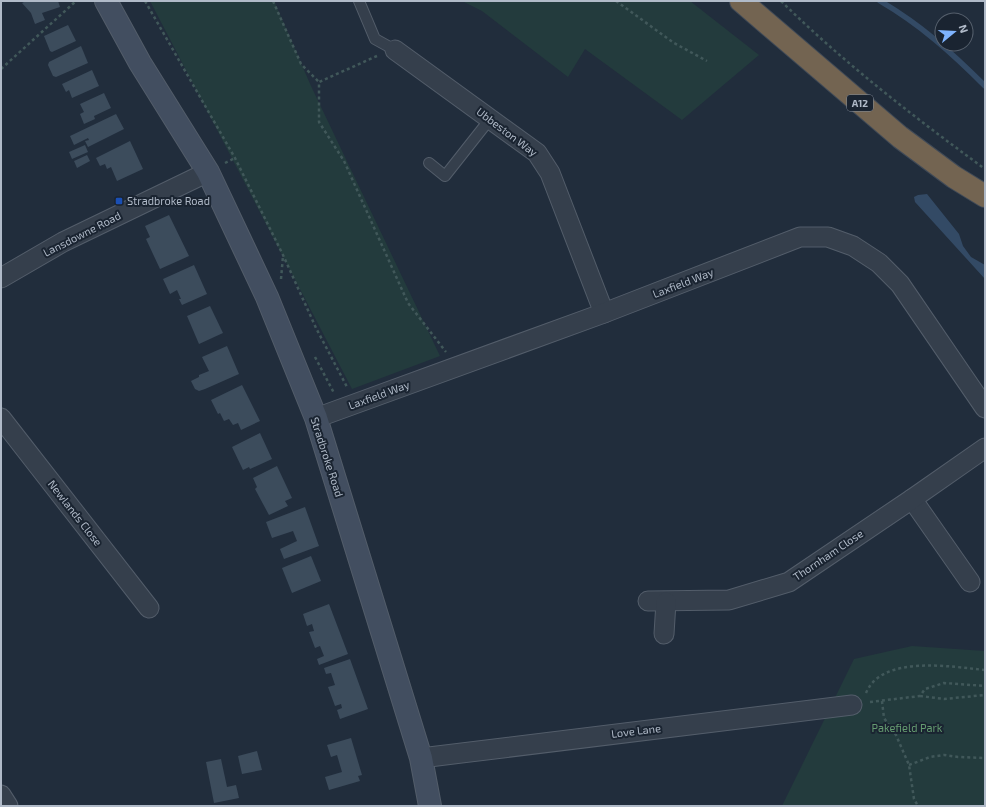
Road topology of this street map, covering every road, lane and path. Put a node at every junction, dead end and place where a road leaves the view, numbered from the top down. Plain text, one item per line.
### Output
1 (76, 1) edge
2 (106, 1) edge
3 (145, 1) edge
4 (273, 1) edge
5 (359, 1) edge
6 (616, 1) edge
7 (741, 1) edge
8 (760, 1) edge
9 (781, 1) edge
10 (394, 50) junction
11 (707, 61) dead end
12 (1, 69) edge
13 (319, 82) junction
14 (490, 119) junction
15 (430, 163) dead end
16 (985, 169) edge
17 (208, 172) junction
18 (985, 191) edge
19 (985, 196) edge
20 (1, 278) edge
21 (604, 313) junction
22 (458, 367) junction
23 (356, 404) junction
24 (985, 408) edge
25 (1, 418) edge
26 (316, 418) junction
27 (985, 448) edge
28 (912, 500) junction
29 (970, 582) dead end
30 (149, 608) dead end
31 (664, 634) dead end
32 (985, 670) edge
33 (985, 686) edge
34 (985, 695) edge
35 (920, 696) junction
36 (882, 701) junction
37 (858, 704) junction
38 (421, 758) junction
39 (985, 758) edge
40 (909, 765) junction
41 (1, 795) edge
42 (8, 806) edge
43 (430, 806) edge
44 (918, 806) edge

1 - 12 path
2 - 17 main road, Stradbroke Road
3 - 23 path
4 - 13 path
5 - 10 lane
6 - 11 path
7 - 19 highway, A12
8 - 18 highway, A12
9 - 16 path
10 - 13 path
10 - 14 street, Ubbeston Way
13 - 22 path
14 - 15 lane
14 - 21 street, Ubbeston Way
17 - 20 street, Lansdowne Road
17 - 26 main road, Stradbroke Road
21 - 22 street, Laxfield Way
21 - 24 street, Laxfield Way
22 - 23 street, Laxfield Way
23 - 26 street, Laxfield Way
25 - 30 street, Newlands Close
26 - 38 main road, Stradbroke Road
27 - 28 street, Thornham Close
28 - 29 street
28 - 31 street, Thornham Close
32 - 37 path
33 - 35 path
34 - 35 path
35 - 36 path
36 - 37 path
36 - 40 path
37 - 38 street, Love Lane
38 - 43 main road, Stradbroke Road
39 - 40 path
40 - 44 path
41 - 42 street

